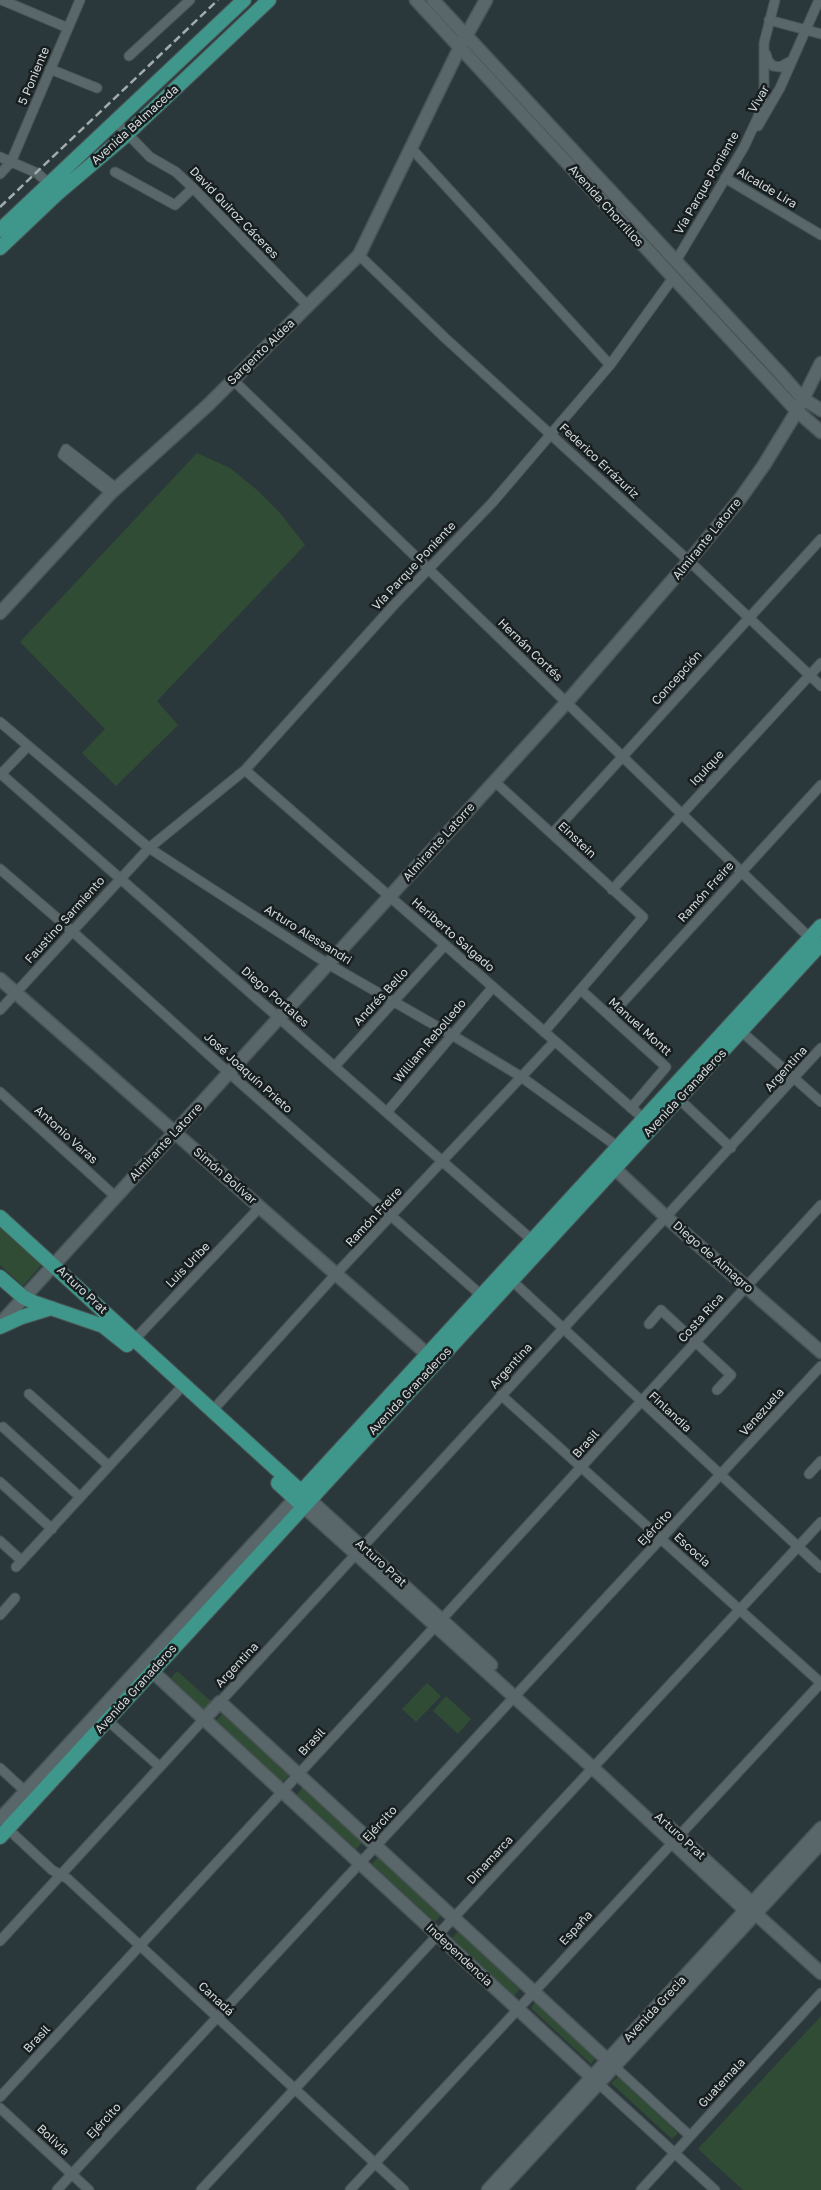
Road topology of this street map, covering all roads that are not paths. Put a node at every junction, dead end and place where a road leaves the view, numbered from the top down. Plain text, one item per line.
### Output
1 (2, 0) edge
2 (80, 0) edge
3 (190, 0) edge
4 (244, 0) edge
5 (269, 0) edge
6 (416, 0) edge
7 (433, 0) edge
8 (486, 0) edge
9 (775, 0) edge
10 (819, 0) edge
11 (769, 20) junction
12 (68, 28) junction
13 (804, 29) junction
14 (821, 34) edge
15 (466, 35) junction
16 (460, 47) junction
17 (764, 47) junction
18 (129, 56) dead end
19 (791, 61) junction
20 (50, 69) junction
21 (97, 88) dead end
22 (116, 122) junction
23 (128, 134) junction
24 (744, 147) junction
25 (411, 148) junction
26 (0, 157) edge
27 (11, 162) junction
28 (576, 163) junction
29 (115, 172) dead end
30 (0, 174) edge
31 (725, 178) junction
32 (54, 188) junction
33 (193, 188) junction
34 (0, 230) edge
35 (821, 235) edge
36 (0, 248) edge
37 (359, 255) junction
38 (676, 261) junction
39 (673, 278) junction
40 (308, 306) junction
41 (821, 362) edge
42 (610, 365) junction
43 (232, 379) junction
44 (802, 398) junction
45 (821, 410) edge
46 (797, 411) junction
47 (821, 432) edge
48 (551, 434) junction
49 (114, 490) junction
50 (821, 538) edge
51 (689, 561) junction
52 (428, 569) junction
53 (0, 613) edge
54 (749, 618) junction
55 (821, 663) edge
56 (810, 675) junction
57 (821, 686) edge
58 (566, 703) junction
59 (0, 722) edge
60 (28, 746) junction
61 (622, 757) junction
62 (245, 770) junction
63 (0, 774) edge
64 (494, 781) junction
65 (821, 785) edge
66 (682, 814) junction
67 (552, 834) junction
68 (149, 848) junction
69 (0, 869) edge
70 (742, 872) junction
71 (120, 879) junction
72 (612, 890) junction
73 (389, 897) junction
74 (821, 926) edge
75 (72, 931) junction
76 (816, 941) edge
77 (445, 946) junction
78 (328, 964) junction
79 (0, 979) edge
80 (493, 987) junction
81 (580, 990) junction
82 (16, 993) junction
83 (394, 1001) junction
84 (0, 1010) edge
85 (610, 1016) junction
86 (279, 1018) junction
87 (741, 1031) junction
88 (544, 1032) junction
89 (452, 1035) junction
90 (555, 1041) junction
91 (821, 1048) edge
92 (335, 1066) junction
93 (229, 1073) junction
94 (520, 1076) junction
95 (794, 1078) junction
96 (0, 1092) edge
97 (679, 1099) junction
98 (821, 1102) edge
99 (631, 1108) junction
100 (387, 1112) junction
101 (644, 1119) junction
102 (175, 1132) junction
103 (618, 1147) junction
104 (731, 1148) junction
105 (444, 1161) junction
106 (610, 1164) junction
107 (116, 1197) junction
108 (821, 1205) edge
109 (260, 1207) junction
110 (392, 1215) junction
111 (0, 1217) edge
112 (666, 1217) junction
113 (532, 1240) junction
114 (54, 1264) junction
115 (336, 1274) junction
116 (0, 1276) edge
117 (507, 1276) junction
118 (747, 1286) junction
119 (481, 1295) junction
120 (23, 1297) junction
121 (51, 1308) junction
122 (649, 1324) dead end
123 (0, 1325) edge
124 (562, 1328) junction
125 (134, 1339) junction
126 (696, 1342) junction
127 (821, 1352) edge
128 (427, 1354) junction
129 (821, 1366) edge
130 (178, 1390) junction
131 (717, 1390) dead end
132 (29, 1394) dead end
133 (502, 1395) junction
134 (641, 1402) junction
135 (212, 1411) junction
136 (3, 1427) dead end
137 (821, 1460) edge
138 (109, 1466) junction
139 (581, 1467) junction
140 (809, 1474) dead end
141 (720, 1476) junction
142 (0, 1482) edge
143 (80, 1498) junction
144 (302, 1499) junction
145 (821, 1522) edge
146 (52, 1528) junction
147 (662, 1539) junction
148 (0, 1541) edge
149 (798, 1547) junction
150 (359, 1550) junction
151 (821, 1568) edge
152 (16, 1598) dead end
153 (740, 1610) junction
154 (0, 1615) edge
155 (439, 1623) junction
156 (152, 1671) junction
157 (821, 1683) edge
158 (518, 1694) junction
159 (220, 1702) junction
160 (204, 1719) junction
161 (107, 1720) junction
162 (596, 1765) junction
163 (160, 1767) junction
164 (0, 1768) edge
165 (298, 1775) junction
166 (26, 1791) junction
167 (283, 1792) junction
168 (3, 1828) edge
169 (821, 1828) edge
170 (676, 1839) junction
171 (821, 1843) edge
172 (376, 1846) junction
173 (360, 1863) junction
174 (61, 1875) junction
175 (751, 1909) junction
176 (454, 1918) junction
177 (438, 1935) junction
178 (0, 1941) edge
179 (140, 1946) junction
180 (821, 1973) edge
181 (534, 1992) junction
182 (821, 1993) edge
183 (518, 2009) junction
184 (218, 2017) junction
185 (612, 2063) junction
186 (596, 2080) junction
187 (295, 2089) junction
188 (0, 2097) edge
189 (0, 2108) edge
190 (690, 2136) junction
191 (674, 2153) junction
192 (375, 2163) junction
193 (72, 2174) junction
194 (57, 2190) edge
195 (89, 2190) edge
196 (201, 2190) edge
197 (350, 2190) edge
198 (404, 2190) edge
199 (488, 2190) edge
200 (500, 2190) edge
201 (641, 2190) edge
202 (715, 2190) edge

1 - 12 street
2 - 12 street, 5 Poniente
3 - 18 street
4 - 22 main road, Avenida Balmaceda
5 - 23 main road, Avenida Balmaceda
6 - 16 main road, Avenida Chorrillos
7 - 15 main road, Avenida Chorrillos
8 - 15 main road, Sargento Aldea
9 - 11 street, Vía Parque Poniente
10 - 13 street, Vivar
11 - 13 street
11 - 17 street, Vía Parque Poniente
12 - 20 street, 5 Poniente
13 - 14 street
13 - 19 street, Vivar
15 - 16 main road, Sargento Aldea
15 - 28 main road, Avenida Chorrillos
16 - 25 main road, Sargento Aldea
16 - 28 main road, Avenida Chorrillos
17 - 19 street
17 - 24 street, Vía Parque Poniente
19 - 24 street, Vivar
20 - 21 street
20 - 27 street, 5 Poniente
22 - 23 street, David Quiroz Cáceres
22 - 32 main road, Avenida Balmaceda
23 - 32 main road, Avenida Balmaceda
23 - 33 street, David Quiroz Cáceres
24 - 31 street, Vía Parque Poniente
25 - 37 main road, Sargento Aldea
25 - 42 street
26 - 27 street
27 - 30 street, 5 Poniente
27 - 32 street
28 - 38 main road, Avenida Chorrillos
28 - 39 main road, Avenida Chorrillos
29 - 33 street
31 - 35 street, Alcalde Lira
31 - 38 street, Vía Parque Poniente
32 - 34 main road, Avenida Balmaceda
32 - 36 main road, Avenida Balmaceda
33 - 40 street, David Quiroz Cáceres
37 - 40 main road, Sargento Aldea
37 - 48 street, Federico Errázuriz
38 - 44 main road, Avenida Chorrillos
39 - 42 street, Vía Parque Poniente
39 - 46 main road, Avenida Chorrillos
40 - 43 main road, Sargento Aldea
41 - 44 main road, Almirante Latorre
42 - 48 street, Vía Parque Poniente
43 - 49 main road, Sargento Aldea
43 - 52 street, Hernán Cortés
44 - 45 main road, Avenida Chorrillos
44 - 46 main road, Almirante Latorre
46 - 47 main road, Avenida Chorrillos
46 - 51 main road, Almirante Latorre
48 - 51 street, Federico Errázuriz
48 - 52 street, Vía Parque Poniente
49 - 49 street
49 - 53 main road, Sargento Aldea
50 - 54 street, Concepción
51 - 54 street, Federico Errázuriz
51 - 58 main road, Almirante Latorre
52 - 58 street, Hernán Cortés
52 - 62 street, Vía Parque Poniente
54 - 56 street, Federico Errázuriz
54 - 61 street, Concepción
55 - 56 street, Iquique
56 - 57 street, Federico Errázuriz
56 - 66 street, Iquique
58 - 61 street, Hernán Cortés
58 - 64 main road, Almirante Latorre
59 - 60 street, Arturo Alessandri
60 - 63 street
60 - 68 street, Arturo Alessandri
61 - 66 street, Hernán Cortés
61 - 67 street, Concepción
62 - 68 street, Vía Parque Poniente
62 - 73 street, Heriberto Salgado
63 - 71 street, Diego Portales
64 - 67 street, Einstein
64 - 73 main road, Almirante Latorre
65 - 70 street, Ramón Freire
66 - 70 street, Hernán Cortés
66 - 72 street, Iquique
67 - 72 street, Einstein
68 - 71 street, Faustino Sarmiento
68 - 78 street, Arturo Alessandri
69 - 75 street, José Joaquín Prieto
70 - 76 street, Hernán Cortés
70 - 85 street, Ramón Freire
71 - 75 street, Faustino Sarmiento
71 - 86 street, Diego Portales
72 - 81 street, Einstein
73 - 77 street, Heriberto Salgado
73 - 78 main road, Almirante Latorre
74 - 76 main road, Avenida Granaderos
75 - 82 street, Faustino Sarmiento
75 - 93 street, José Joaquín Prieto
76 - 87 main road, Avenida Granaderos
76 - 101 main road, Avenida Granaderos
77 - 80 street, Heriberto Salgado
77 - 83 street, Andrés Bello
78 - 83 street, Arturo Alessandri
78 - 86 main road, Almirante Latorre
79 - 82 main road, Simón Bolívar
80 - 88 street, Heriberto Salgado
80 - 89 street, William Rebolledo
81 - 85 street, Manuel Montt
81 - 88 street
82 - 84 street, Faustino Sarmiento
82 - 102 main road, Simón Bolívar
83 - 89 street, Arturo Alessandri
83 - 92 street, Andrés Bello
85 - 99 street, Manuel Montt
86 - 92 street, Diego Portales
86 - 93 main road, Almirante Latorre
87 - 95 street
87 - 97 main road, Avenida Granaderos
88 - 90 street, Heriberto Salgado
89 - 94 street, Arturo Alessandri
89 - 100 street, William Rebolledo
90 - 94 street, Ramón Freire
90 - 99 street, Heriberto Salgado
91 - 95 street, Argentina
92 - 100 street, Diego Portales
93 - 102 main road, Almirante Latorre
93 - 110 street, José Joaquín Prieto
94 - 103 street, Arturo Alessandri
94 - 105 street, Ramón Freire
95 - 98 street
95 - 104 street, Argentina
96 - 107 street, Antonio Varas
97 - 104 street
97 - 106 main road, Avenida Granaderos
99 - 101 street, Heriberto Salgado
100 - 105 street, Diego Portales
101 - 103 main road, Avenida Granaderos
102 - 107 main road, Almirante Latorre
102 - 109 main road, Simón Bolívar
103 - 106 main road, Avenida Granaderos
104 - 112 street, Argentina
105 - 110 street, Ramón Freire
105 - 113 street, Diego Portales
106 - 112 main road, Diego de Almagro
106 - 113 main road, Avenida Granaderos
106 - 117 main road, Avenida Granaderos
107 - 114 main road, Almirante Latorre
108 - 118 street, Costa Rica
109 - 115 main road, Simón Bolívar
109 - 125 street, Luis Uribe
110 - 115 street, Ramón Freire
110 - 119 street, José Joaquín Prieto
111 - 114 main road, Arturo Prat
112 - 118 main road, Diego de Almagro
112 - 124 street, Argentina
113 - 117 main road, Avenida Granaderos
114 - 120 main road, Almirante Latorre
114 - 125 main road, Arturo Prat
115 - 128 main road, Simón Bolívar
115 - 135 street, Ramón Freire
116 - 120 main road, Arturo Prat
117 - 119 main road, Avenida Granaderos
117 - 124 street, Finlandia
117 - 144 main road, Avenida Granaderos
118 - 126 street, Costa Rica
118 - 127 main road, Diego de Almagro
119 - 128 main road, Avenida Granaderos
120 - 121 main road, Arturo Prat
120 - 123 main road, Almirante Latorre
121 - 123 main road
121 - 130 main road, Arturo Prat
122 - 126 street
124 - 133 street, Argentina
124 - 134 street, Finlandia
125 - 135 main road, Arturo Prat
126 - 131 street
126 - 134 street, Costa Rica
128 - 144 main road, Avenida Granaderos
129 - 141 street, Venezuela
130 - 138 street
130 - 144 main road, Arturo Prat
132 - 138 street
133 - 139 street, Escocia
133 - 150 street, Argentina
134 - 139 street, Brasil
134 - 141 street, Finlandia
135 - 144 main road, Arturo Prat
136 - 143 street
137 - 140 street
138 - 143 street
139 - 147 street, Escocia
139 - 155 street, Brasil
141 - 147 street, Ejército
141 - 149 street, Finlandia
142 - 146 street
143 - 146 street
144 - 150 main road, Arturo Prat
144 - 156 main road, Avenida Granaderos
144 - 166 main road, Avenida Granaderos
145 - 149 street, Dinamarca
146 - 148 street
147 - 153 street, Escocia
147 - 158 street, Ejército
149 - 151 street, Finlandia
149 - 153 street, Dinamarca
150 - 155 main road, Arturo Prat
150 - 159 street, Argentina
152 - 154 street
153 - 157 street, Escocia
153 - 162 street, Dinamarca
155 - 158 main road, Arturo Prat
155 - 165 street, Brasil
156 - 160 main road, Independencia
156 - 161 main road, Avenida Granaderos
157 - 170 street, España
158 - 162 main road, Arturo Prat
158 - 172 street, Ejército
159 - 160 main road
159 - 165 main road, Independencia
160 - 163 street
160 - 167 main road, Independencia
161 - 163 street
161 - 168 main road, Avenida Granaderos
162 - 170 main road, Arturo Prat
162 - 176 street, Dinamarca
163 - 174 street
164 - 166 street
165 - 167 street, Brasil
165 - 172 main road, Independencia
166 - 168 main road, Avenida Granaderos
167 - 173 main road, Independencia
167 - 179 street, Brasil
168 - 174 street, Canadá
169 - 175 main road, Avenida Grecia
170 - 175 main road, Arturo Prat
170 - 181 street, España
171 - 175 main road, Avenida Grecia
172 - 173 street, Ejército
172 - 176 main road, Independencia
173 - 177 main road, Independencia
173 - 184 street, Ejército
174 - 178 street
174 - 179 street, Canadá
175 - 180 main road, Arturo Prat
175 - 185 main road, Avenida Grecia
176 - 177 street, Dinamarca
176 - 181 main road, Independencia
177 - 183 main road, Independencia
177 - 187 street, Dinamarca
179 - 184 street, Canadá
179 - 188 street, Brasil
181 - 183 street, España
181 - 185 main road, Independencia
182 - 190 street, Guatemala
183 - 186 main road, Independencia
183 - 192 street, España
184 - 187 street, Canadá
184 - 193 street, Ejército
185 - 186 main road, Avenida Grecia
185 - 190 street, Independencia
186 - 191 street, Independencia
186 - 199 main road, Avenida Grecia
186 - 200 main road, Avenida Grecia
187 - 192 street, Canadá
187 - 196 street, Dinamarca
189 - 193 street, Bolivia
190 - 191 street, Guatemala
191 - 201 street, Guatemala
191 - 202 street, Independencia
192 - 197 street, España
192 - 198 street, Canadá
193 - 194 street, Ejército
193 - 195 street, Bolivia

